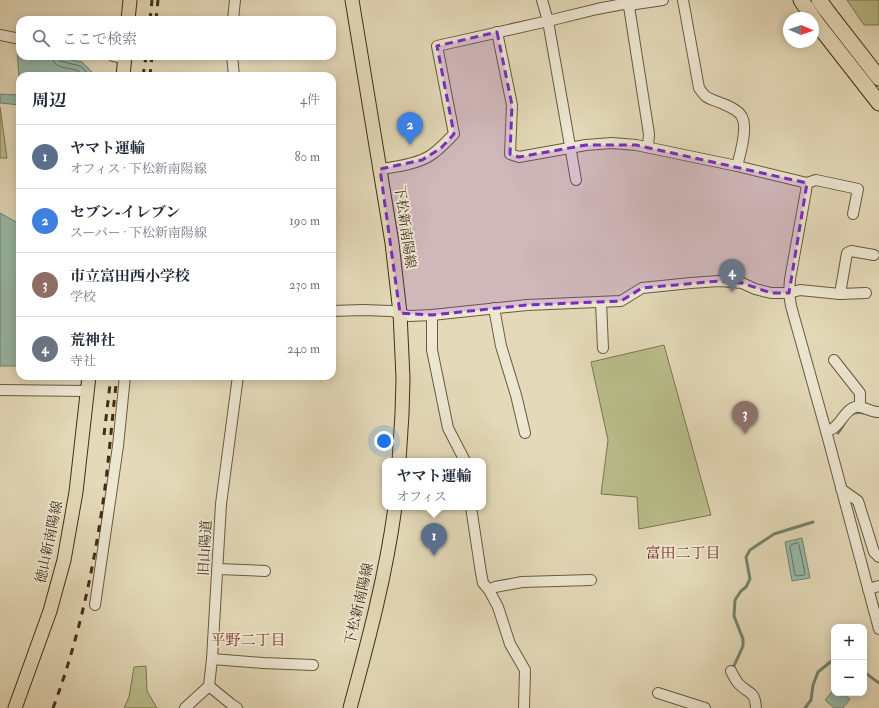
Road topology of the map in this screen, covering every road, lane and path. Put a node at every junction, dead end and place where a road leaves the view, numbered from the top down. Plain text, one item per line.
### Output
1 (130, 0) edge
2 (235, 0) edge
3 (352, 0) edge
4 (542, 0) edge
5 (663, 0) edge
6 (683, 0) edge
7 (801, 0) edge
8 (819, 0) edge
9 (628, 2) edge
10 (128, 16) edge
11 (233, 16) edge
12 (548, 21) junction
13 (497, 32) junction
14 (0, 35) edge
15 (16, 38) edge
16 (121, 60) edge
17 (232, 60) edge
18 (123, 72) edge
19 (234, 72) edge
20 (879, 78) edge
21 (879, 103) edge
22 (648, 147) junction
23 (571, 148) junction
24 (737, 166) junction
25 (380, 169) junction
26 (576, 180) dead end
27 (807, 183) junction
28 (853, 214) dead end
29 (874, 256) dead end
30 (789, 293) junction
31 (866, 293) dead end
32 (840, 294) junction
33 (601, 302) junction
34 (494, 308) junction
35 (336, 311) edge
36 (400, 313) junction
37 (432, 315) junction
38 (603, 348) dead end
39 (834, 360) dead end
40 (89, 380) edge
41 (125, 380) edge
42 (237, 380) edge
43 (0, 390) edge
44 (88, 391) junction
45 (860, 407) junction
46 (879, 412) edge
47 (826, 431) junction
48 (525, 433) dead end
49 (399, 458) edge
50 (463, 458) edge
51 (841, 490) junction
52 (394, 510) edge
53 (471, 510) edge
54 (879, 557) edge
55 (218, 569) junction
56 (265, 571) dead end
57 (591, 580) dead end
58 (879, 586) edge
59 (489, 590) junction
60 (868, 590) junction
61 (876, 604) edge
62 (95, 605) dead end
63 (879, 629) edge
64 (212, 659) junction
65 (313, 665) dead end
66 (731, 671) dead end
67 (209, 686) junction
68 (658, 693) dead end
69 (15, 708) edge
70 (184, 708) edge
71 (237, 708) edge
72 (350, 708) edge
73 (524, 708) edge
74 (705, 708) edge
75 (756, 708) edge

1 - 10 main road
2 - 11 street
3 - 25 main road, 下松新南陽線
4 - 12 street
5 - 9 street
6 - 24 street
7 - 21 highway
8 - 20 highway
9 - 12 street
9 - 22 street
12 - 13 street
12 - 23 street
13 - 23 street
13 - 25 street
14 - 15 street
16 - 18 main road
17 - 19 street
22 - 23 street
22 - 24 street
23 - 26 street
24 - 27 street
25 - 36 main road, 下松新南陽線
27 - 28 street
27 - 30 street
29 - 32 street
30 - 32 street
30 - 33 street
30 - 47 street
31 - 32 street
33 - 34 street
33 - 38 street
34 - 37 street
34 - 48 street
35 - 36 street
36 - 37 street
36 - 49 main road, 下松新南陽線
37 - 50 street
39 - 45 street
40 - 44 main road, 徳山新南陽線
41 - 62 street
42 - 55 street, 旧山陽道
43 - 44 street
44 - 69 main road, 徳山新南陽線
45 - 46 street
45 - 47 street
47 - 51 street
51 - 54 street
51 - 60 street
52 - 72 main road, 下松新南陽線
53 - 59 street
55 - 56 street
55 - 64 street, 旧山陽道
57 - 59 street
58 - 60 street
59 - 73 street
60 - 61 street
61 - 63 street
64 - 65 street
64 - 67 street, 旧山陽道
66 - 75 street
67 - 70 street
67 - 71 street
68 - 74 street

